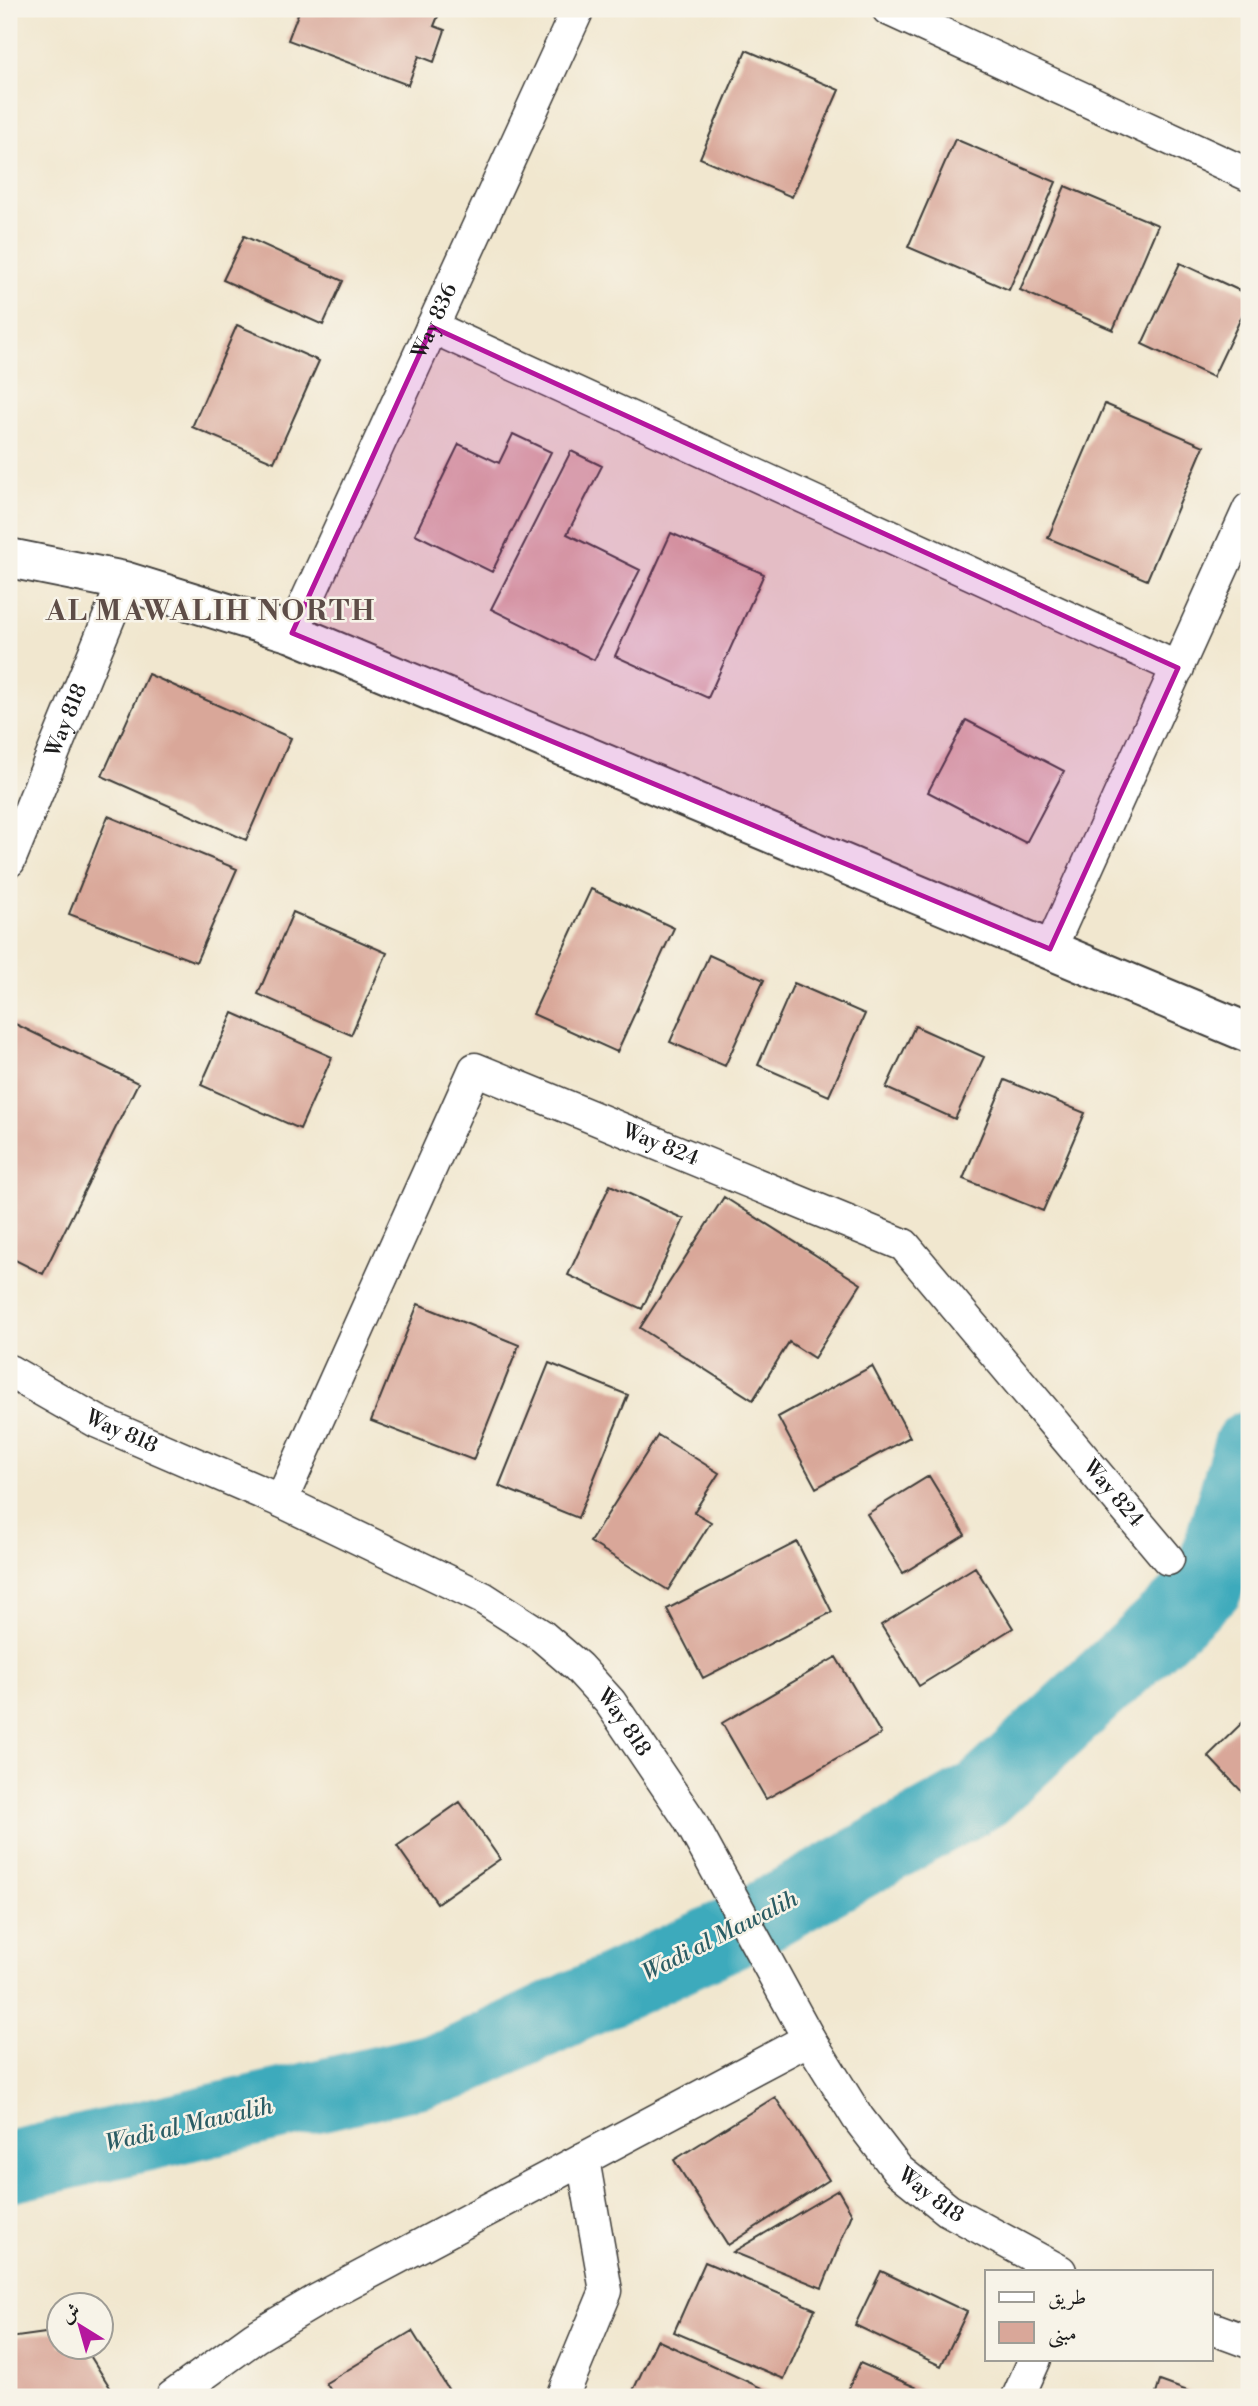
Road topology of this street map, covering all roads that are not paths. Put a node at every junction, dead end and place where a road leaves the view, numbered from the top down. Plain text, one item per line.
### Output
1 (578, 9) edge
2 (888, 9) edge
3 (1249, 175) edge
4 (432, 327) junction
5 (1249, 509) edge
6 (9, 558) edge
7 (124, 581) junction
8 (292, 633) junction
9 (1178, 668) junction
10 (9, 861) edge
11 (1051, 949) junction
12 (1249, 1033) edge
13 (9, 1371) edge
14 (281, 1501) junction
15 (1168, 1559) dead end
16 (809, 2039) junction
17 (583, 2159) junction
18 (1058, 2270) edge
19 (1212, 2328) edge
20 (1249, 2342) edge
21 (1035, 2360) edge
22 (172, 2397) edge
23 (562, 2397) edge
24 (1018, 2397) edge

1 - 4 street, Way 836
2 - 3 street
4 - 8 street, Way 836
4 - 9 street
5 - 9 street
6 - 7 street
7 - 8 street
7 - 10 street, Way 818
8 - 11 street
9 - 11 street
11 - 12 street
13 - 14 street, Way 818
14 - 15 street, Way 824
14 - 16 street, Way 818
16 - 17 street
16 - 18 street, Way 818
17 - 22 street
17 - 23 street
19 - 20 street
21 - 24 street

